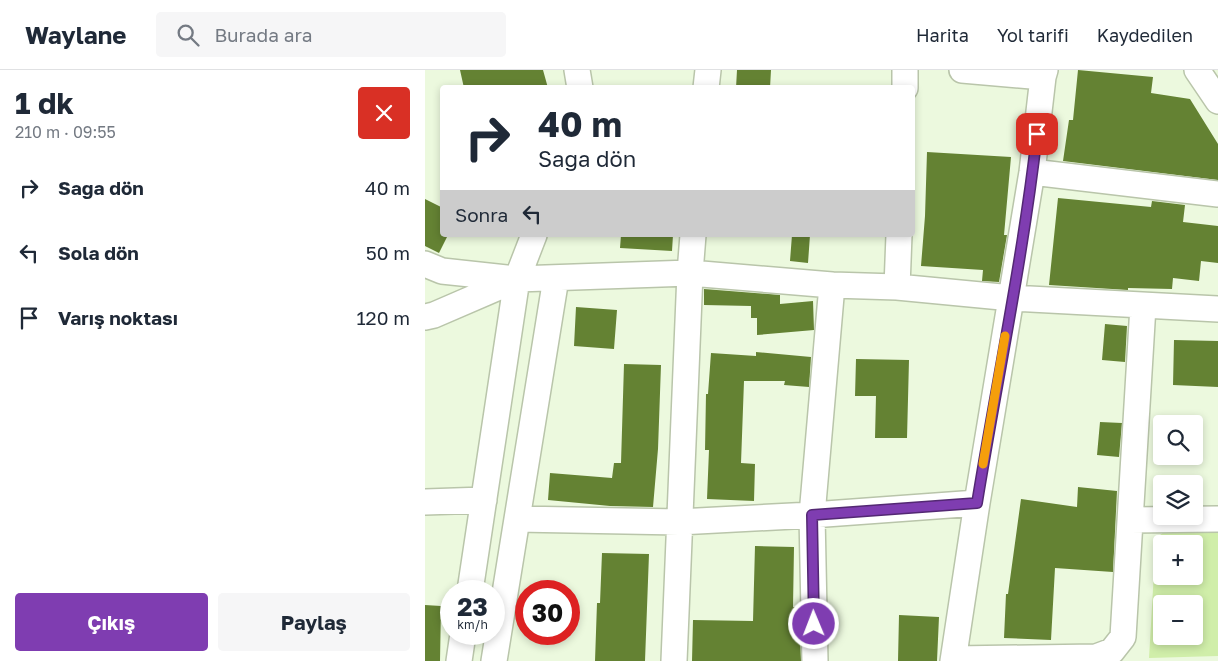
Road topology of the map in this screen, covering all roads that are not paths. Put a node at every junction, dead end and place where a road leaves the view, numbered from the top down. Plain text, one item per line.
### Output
1 (577, 70) edge
2 (708, 70) edge
3 (905, 70) edge
4 (962, 70) edge
5 (1197, 70) edge
6 (1044, 74) edge
7 (580, 85) edge
8 (706, 85) edge
9 (905, 85) edge
10 (1218, 101) edge
11 (1032, 172) junction
12 (1218, 194) edge
13 (533, 237) edge
14 (693, 237) edge
15 (899, 237) edge
16 (425, 264) edge
17 (690, 273) junction
18 (557, 278) junction
19 (517, 279) junction
20 (832, 285) junction
21 (897, 287) junction
22 (1012, 298) junction
23 (1143, 306) junction
24 (1218, 308) edge
25 (425, 317) edge
26 (484, 500) junction
27 (425, 502) edge
28 (977, 503) junction
29 (812, 515) junction
30 (517, 519) junction
31 (1218, 519) edge
32 (1131, 520) junction
33 (679, 522) junction
34 (472, 580) edge
35 (461, 645) edge
36 (954, 660) edge
37 (459, 661) edge
38 (494, 661) edge
39 (674, 661) edge
40 (815, 661) edge

1 - 7 street
2 - 8 street
3 - 9 street
4 - 6 street
5 - 10 street
6 - 11 street
11 - 12 street
11 - 22 street
13 - 19 street
14 - 17 street
15 - 21 street
16 - 19 street
17 - 18 street
17 - 20 street
17 - 33 street
18 - 19 street
18 - 30 street
19 - 25 street
19 - 26 street
20 - 21 street
20 - 29 street
21 - 22 street
22 - 23 street
22 - 28 street
23 - 24 street
23 - 32 street
26 - 27 street
26 - 34 street
28 - 29 street
28 - 36 street
29 - 33 street
29 - 40 street
30 - 33 street
30 - 38 street
31 - 32 street
32 - 36 street
33 - 39 street
35 - 37 street

